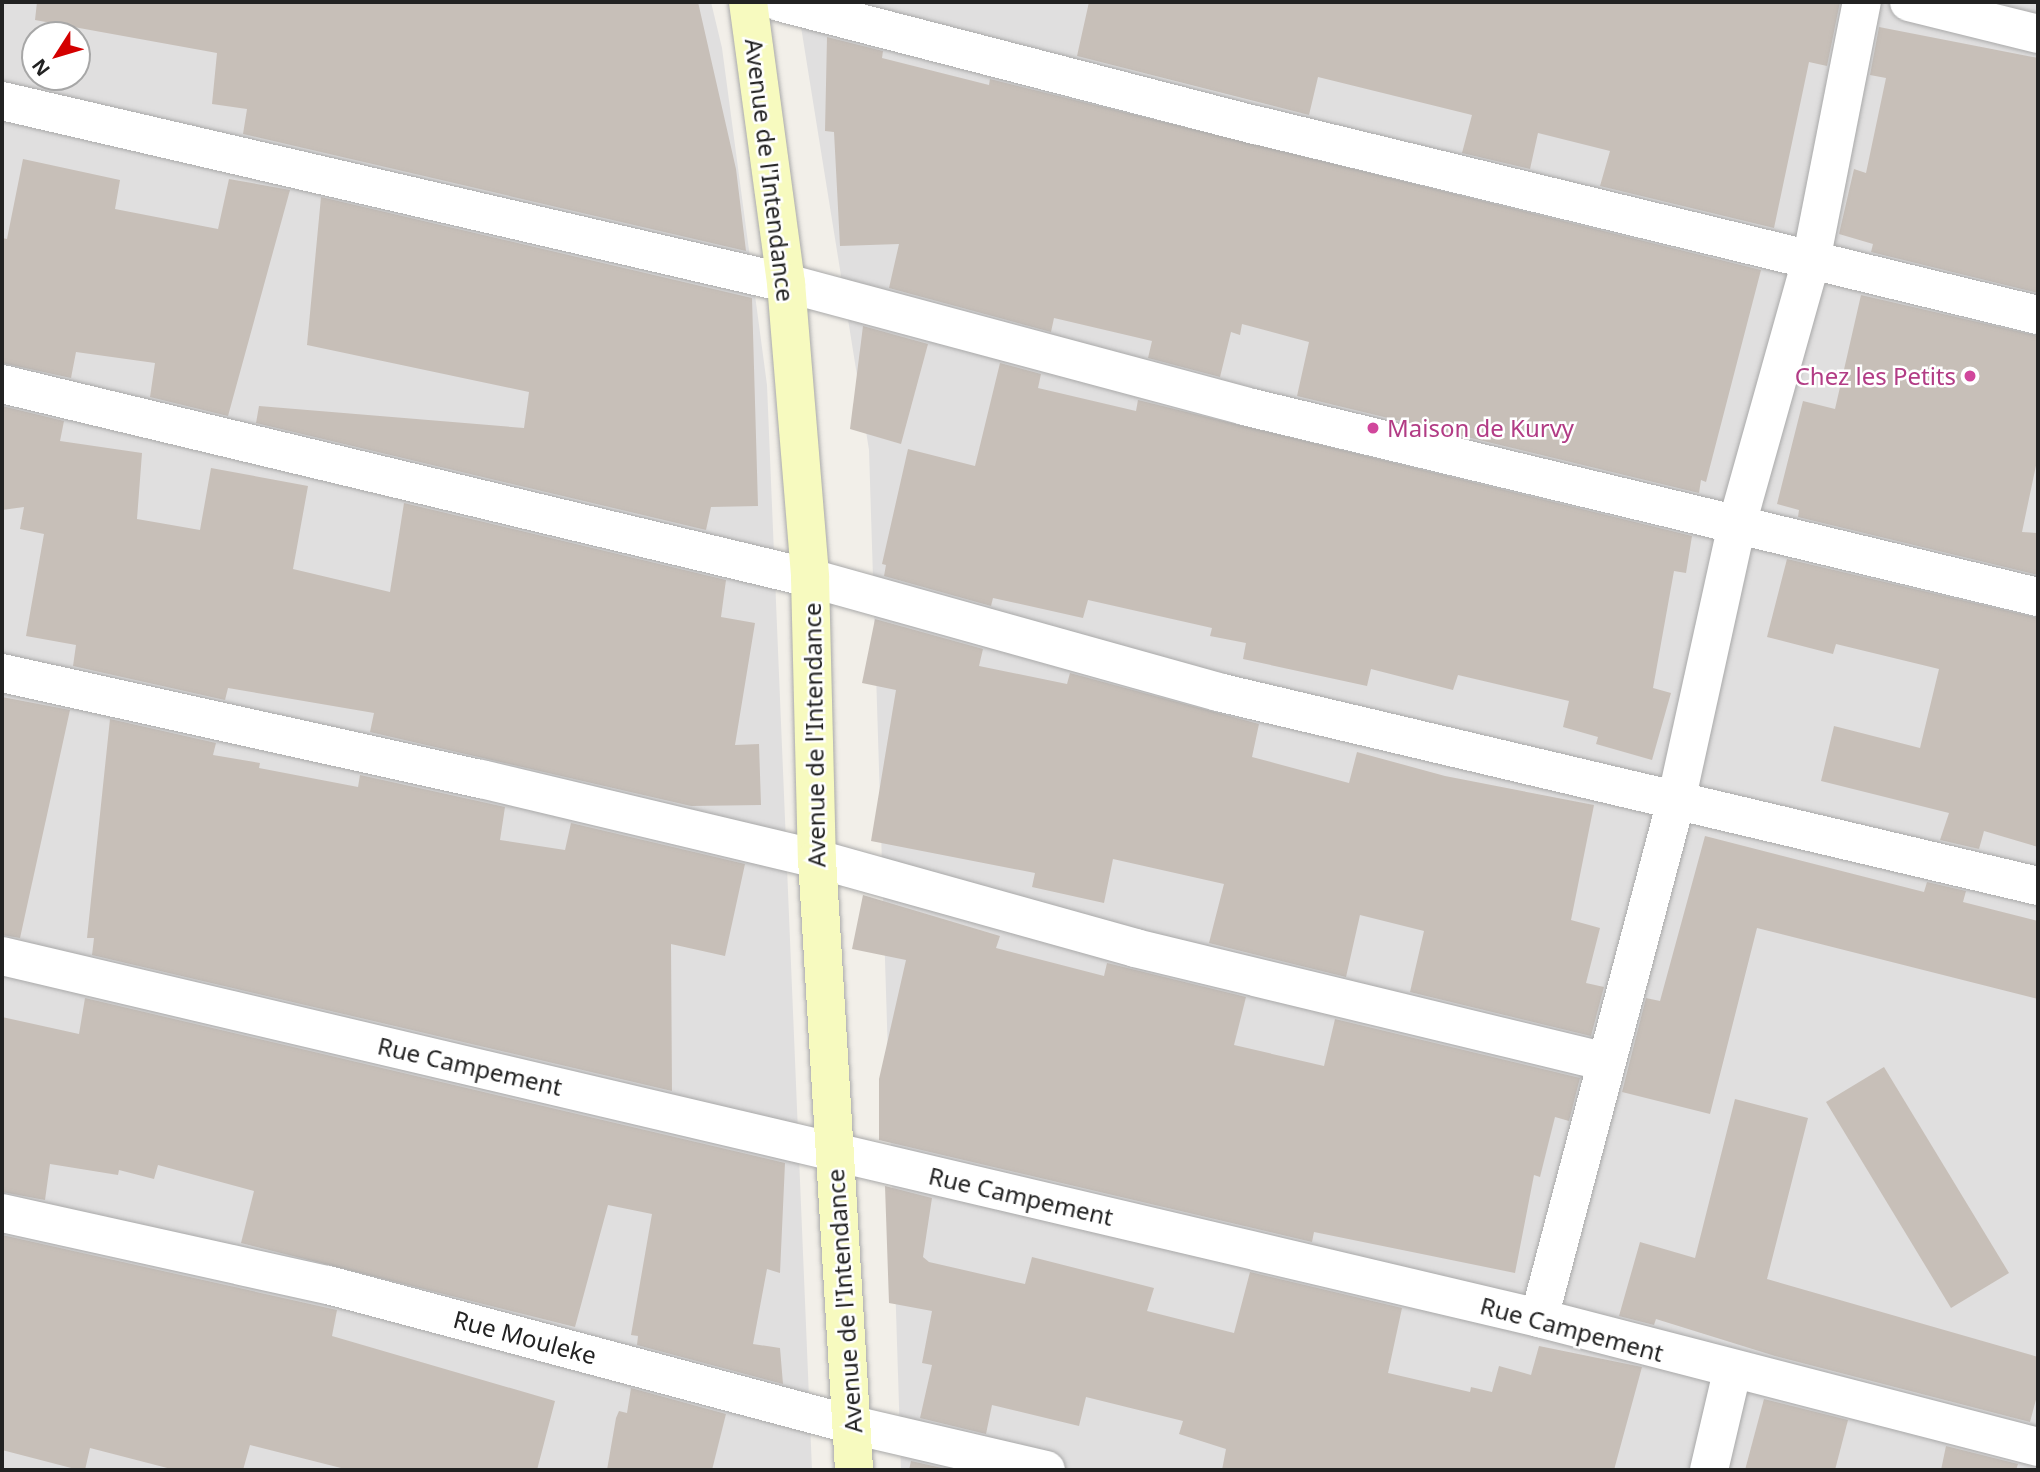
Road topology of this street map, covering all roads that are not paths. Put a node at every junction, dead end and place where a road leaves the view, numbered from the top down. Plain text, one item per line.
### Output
1 (748, 2) edge
2 (779, 2) edge
3 (1862, 2) edge
4 (1909, 2) edge
5 (2038, 34) edge
6 (2, 101) edge
7 (1811, 261) junction
8 (786, 283) junction
9 (2038, 315) edge
10 (2, 384) edge
11 (1737, 524) junction
12 (810, 578) junction
13 (2038, 597) edge
14 (2, 673) edge
15 (1677, 797) junction
16 (817, 859) junction
17 (2038, 886) edge
18 (2, 956) edge
19 (1605, 1062) junction
20 (834, 1152) junction
21 (2, 1213) edge
22 (1539, 1318) junction
23 (1732, 1372) junction
24 (853, 1424) junction
25 (2038, 1447) edge
26 (854, 1470) edge
27 (1046, 1470) edge
28 (1709, 1470) edge

1 - 8 street, Avenue de l'Intendance
2 - 7 street
3 - 7 street
4 - 5 street
6 - 8 street
7 - 9 street
7 - 11 street
8 - 11 street
8 - 12 street, Avenue de l'Intendance
10 - 12 street
11 - 13 street
11 - 15 street
12 - 15 street
12 - 16 street, Avenue de l'Intendance
14 - 16 street
15 - 17 street
15 - 19 street
16 - 19 street
16 - 20 street, Avenue de l'Intendance
18 - 20 street, Rue Campement
19 - 22 street
20 - 22 street, Rue Campement
20 - 24 street, Avenue de l'Intendance
21 - 24 street, Rue Mouleke
22 - 23 street, Rue Campement
23 - 25 street, Rue Campement
23 - 28 street
24 - 26 street, Avenue de l'Intendance
24 - 27 street, Rue Mouleke

